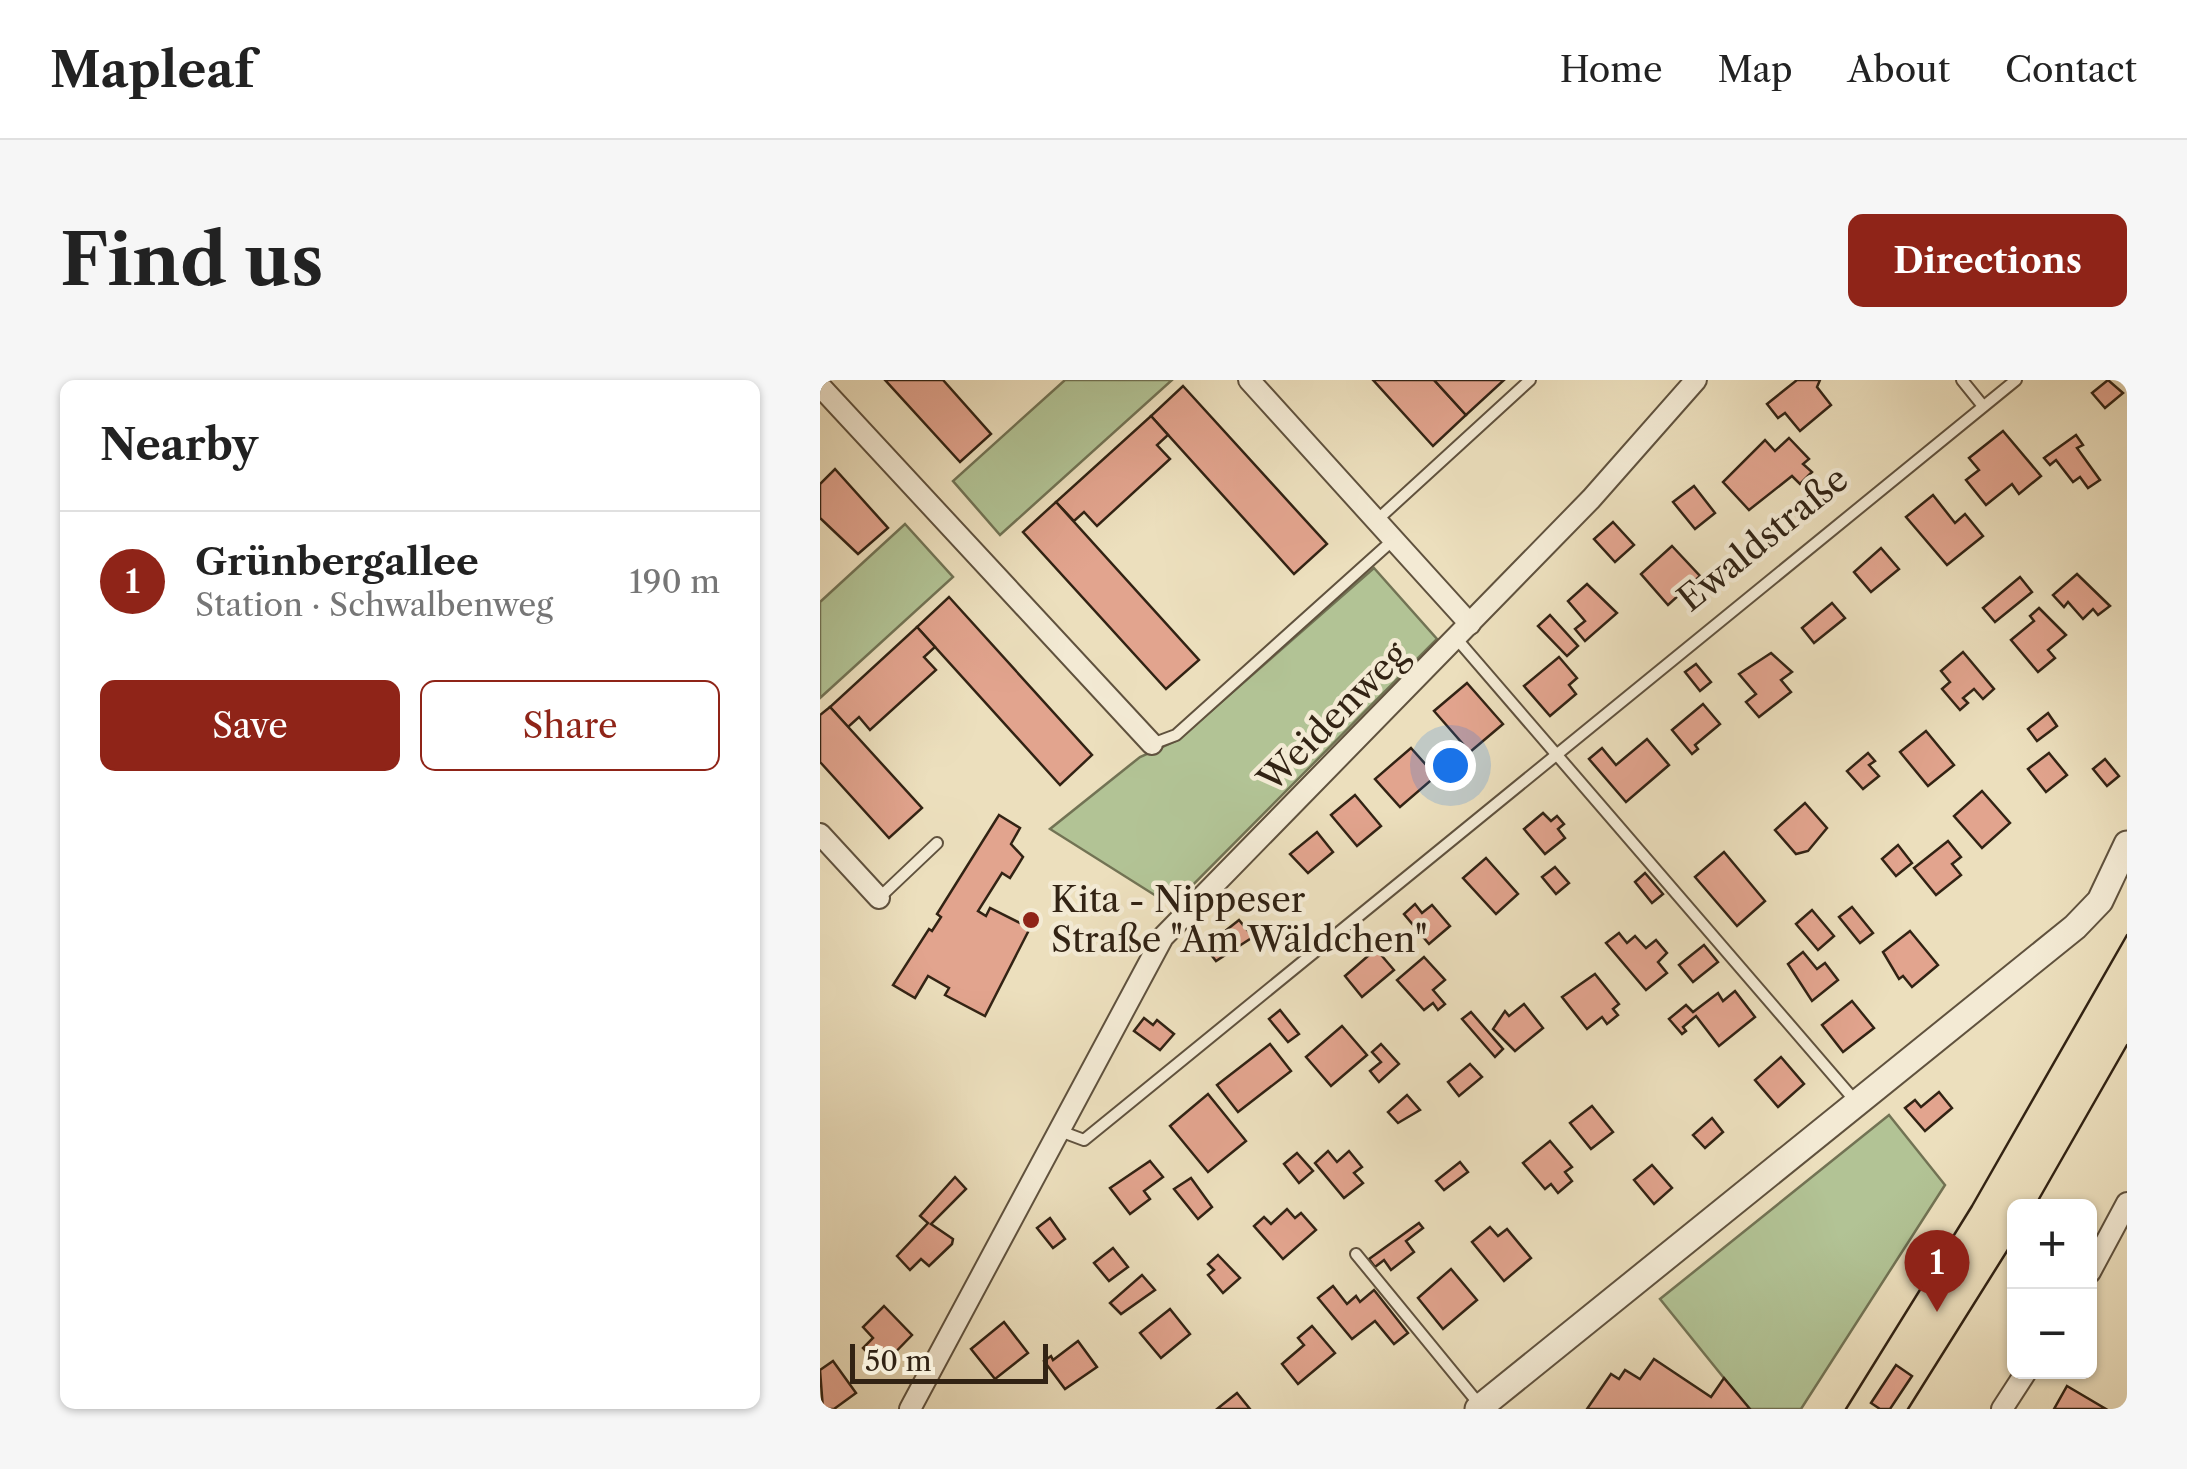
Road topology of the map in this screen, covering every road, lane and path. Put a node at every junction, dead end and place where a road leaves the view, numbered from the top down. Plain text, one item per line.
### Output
1 (1249, 380) edge
2 (1530, 380) edge
3 (1696, 380) edge
4 (1962, 380) edge
5 (2016, 380) edge
6 (820, 386) edge
7 (1982, 406) junction
8 (1376, 520) junction
9 (1393, 540) junction
10 (1463, 631) junction
11 (1152, 744) joint
12 (1556, 753) junction
13 (820, 834) edge
14 (938, 843) dead end
15 (2127, 844) edge
16 (879, 898) joint
17 (1858, 1103) junction
18 (1060, 1131) junction
19 (2127, 1203) edge
20 (1356, 1254) dead end
21 (2097, 1259) edge
22 (2021, 1379) edge
23 (1480, 1408) edge
24 (910, 1409) edge
25 (2002, 1409) edge

1 - 8 street
2 - 8 lane
3 - 10 street, Weidenweg
4 - 7 lane
5 - 7 lane, Ewaldstraße
6 - 11 street
7 - 12 lane, Ewaldstraße
8 - 9 street
9 - 10 street
9 - 11 lane
10 - 12 lane
10 - 18 street, Weidenweg
12 - 17 lane
12 - 18 lane
13 - 16 street
14 - 16 lane
15 - 17 street
17 - 23 street
18 - 24 street, Weidenweg
19 - 21 street
20 - 23 lane
22 - 25 street

